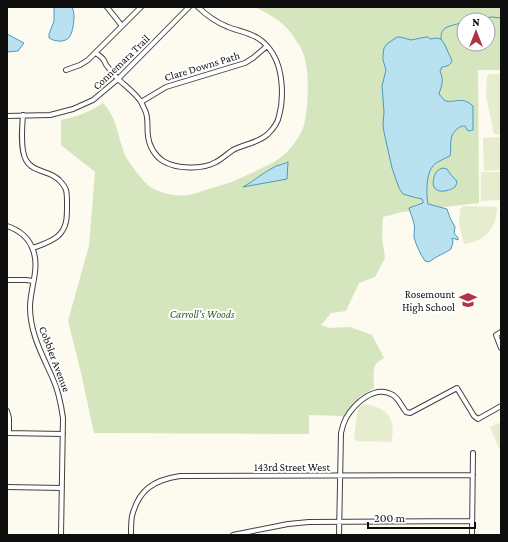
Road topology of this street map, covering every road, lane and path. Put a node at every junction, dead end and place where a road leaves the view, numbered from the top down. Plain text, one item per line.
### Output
1 (107, 7) edge
2 (141, 7) edge
3 (189, 7) edge
4 (198, 7) edge
5 (122, 26) junction
6 (267, 46) junction
7 (96, 52) junction
8 (66, 70) dead end
9 (118, 79) junction
10 (142, 102) junction
11 (23, 115) junction
12 (7, 116) edge
13 (7, 226) edge
14 (33, 248) junction
15 (7, 280) edge
16 (33, 281) junction
17 (501, 332) edge
18 (501, 348) edge
19 (501, 406) edge
20 (7, 411) edge
21 (8, 433) edge
22 (63, 434) junction
23 (473, 453) dead end
24 (473, 474) junction
25 (340, 476) junction
26 (7, 487) edge
27 (62, 488) junction
28 (472, 521) junction
29 (339, 522) junction
30 (61, 535) edge
31 (131, 535) edge
32 (233, 535) edge
33 (339, 535) edge
34 (472, 535) edge

1 - 5 street
2 - 5 street
3 - 9 street, Connemara Trail
4 - 6 street
5 - 7 street
6 - 10 street, Clare Downs Path
6 - 10 street
7 - 8 street
7 - 9 street
9 - 10 street
9 - 11 street, Connemara Trail
11 - 12 street, Connemara Trail
11 - 14 street
13 - 14 street
14 - 16 street, Cobbler Avenue
15 - 16 street
16 - 22 street, Cobbler Avenue
17 - 18 street
19 - 25 street
20 - 21 street
21 - 22 street
22 - 27 street, Cobbler Avenue
23 - 24 street
24 - 25 street, 143rd Street West
24 - 28 street
25 - 29 street
25 - 31 street, 143rd Street West
26 - 27 street
27 - 30 street, Cobbler Avenue
28 - 29 street
28 - 34 street
29 - 32 street
29 - 33 street

